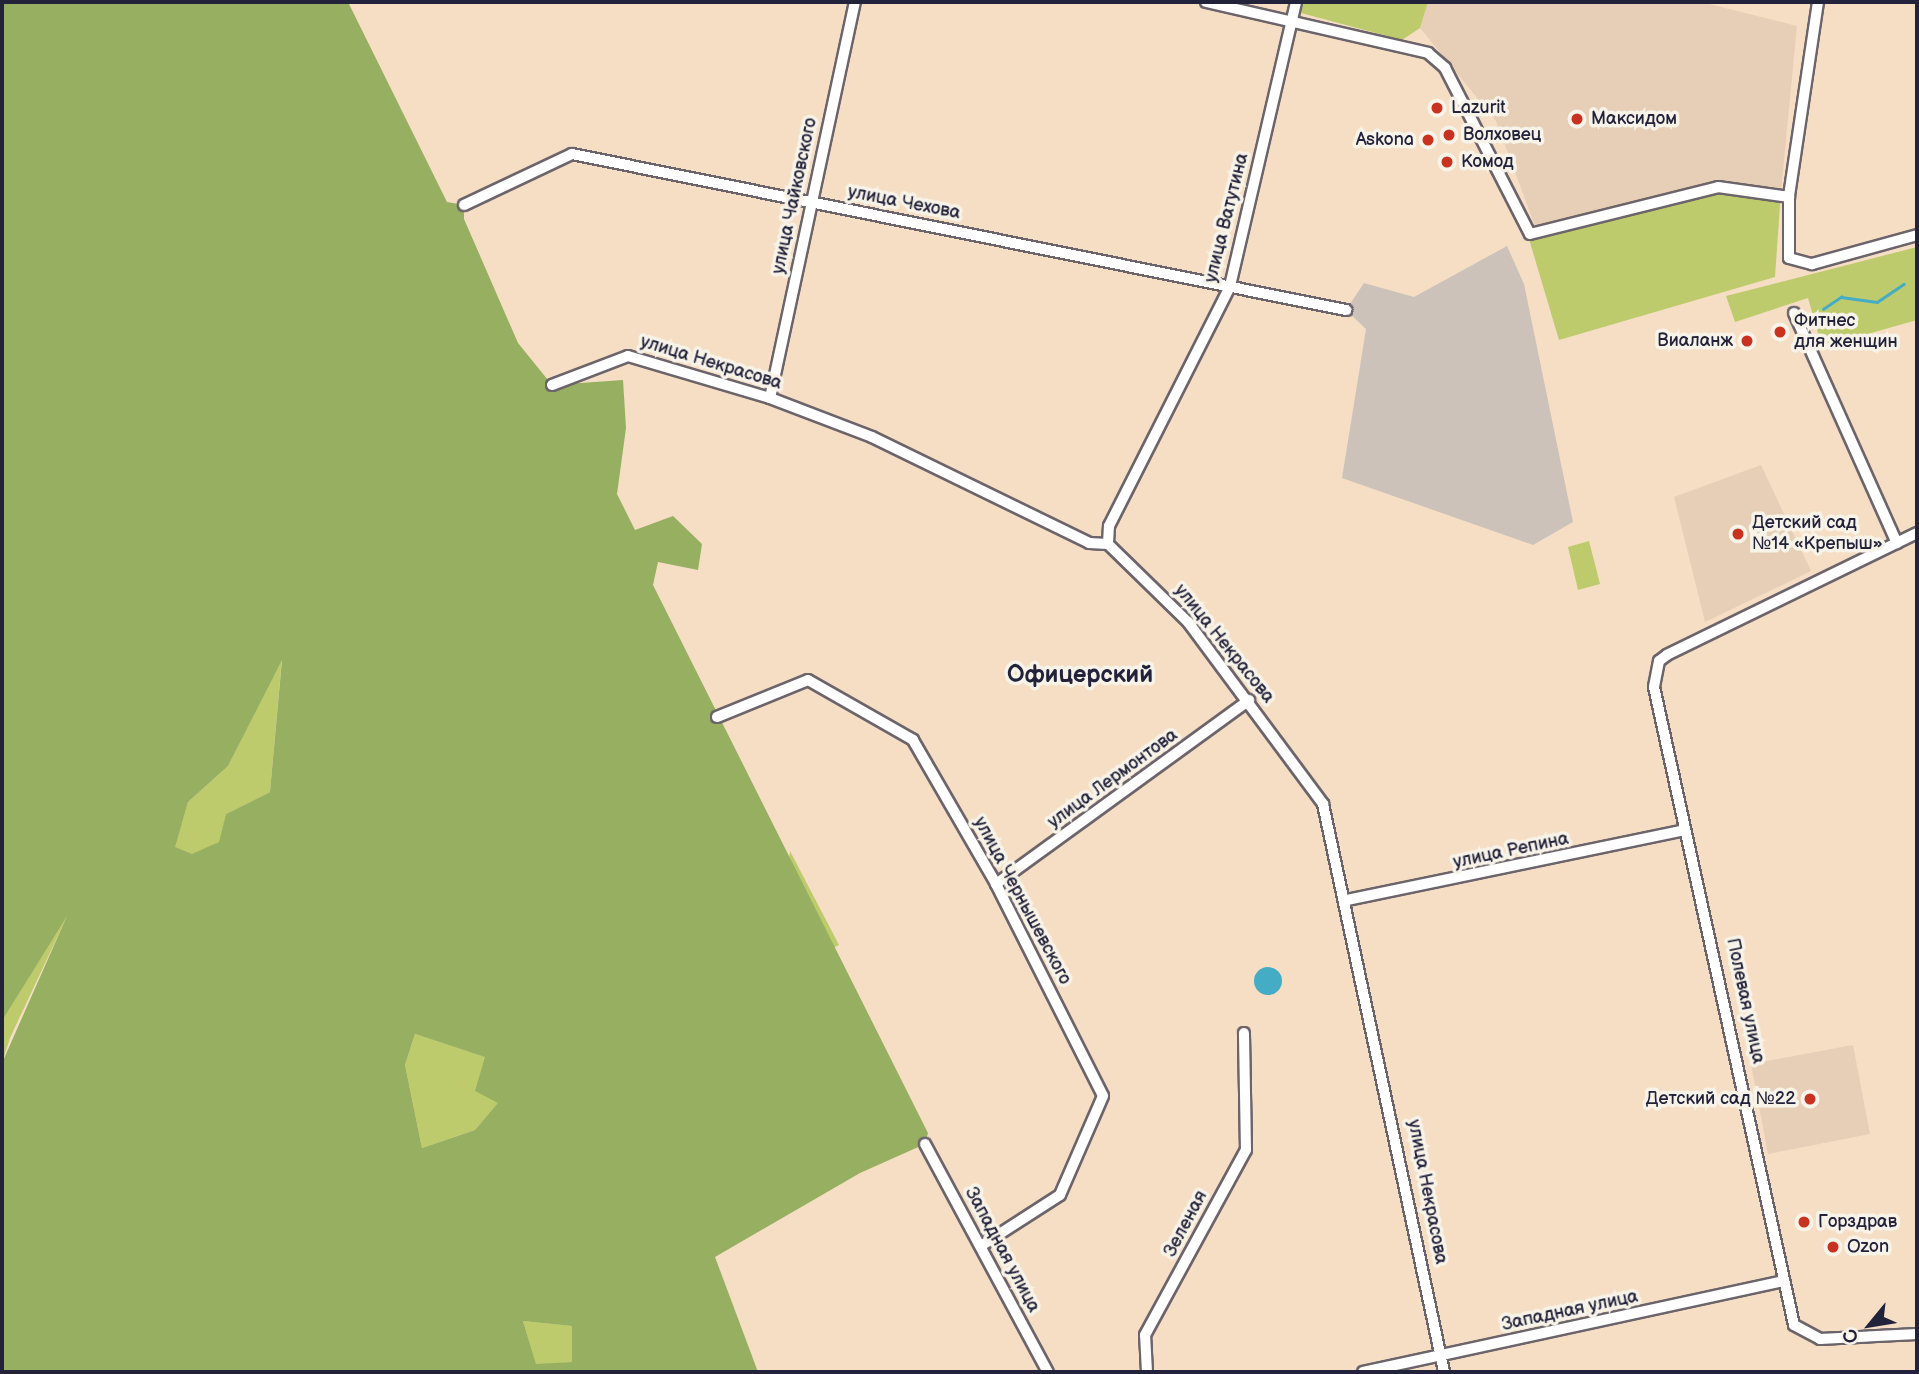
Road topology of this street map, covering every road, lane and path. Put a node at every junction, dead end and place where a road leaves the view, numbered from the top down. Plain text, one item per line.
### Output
1 (855, 2) edge
2 (1206, 2) edge
3 (1296, 2) edge
4 (1818, 2) edge
5 (1292, 19) junction
6 (1790, 197) junction
7 (811, 202) junction
8 (464, 205) dead end
9 (1917, 235) edge
10 (1230, 286) junction
11 (1346, 310) dead end
12 (1794, 313) dead end
13 (552, 385) dead end
14 (770, 398) junction
15 (1917, 533) edge
16 (1896, 543) junction
17 (1108, 544) junction
18 (1249, 700) junction
19 (717, 717) dead end
20 (1681, 831) junction
21 (996, 884) junction
22 (1347, 900) junction
23 (1244, 1033) dead end
24 (925, 1144) dead end
25 (981, 1246) junction
26 (1784, 1281) junction
27 (1917, 1334) edge
28 (1441, 1356) junction
29 (1048, 1372) edge
30 (1147, 1372) edge
31 (1363, 1372) edge
32 (1444, 1372) edge

1 - 7 street, улица Чайковского
2 - 5 street
3 - 5 street, улица Ватутина
4 - 6 street
5 - 6 street
5 - 10 street, улица Ватутина
6 - 9 street
7 - 8 street, улица Чехова
7 - 10 street, улица Чехова
7 - 14 street, улица Чайковского
10 - 11 street, улица Чехова
10 - 17 street, улица Ватутина
12 - 16 street
13 - 14 street, улица Некрасова
14 - 17 street, улица Некрасова
15 - 16 street
16 - 20 street, Полевая улица
17 - 18 street, улица Некрасова
18 - 21 street, улица Лермонтова
18 - 22 street, улица Некрасова
19 - 21 street, улица Чернышевского
20 - 22 street, улица Репина
20 - 26 street, Полевая улица
21 - 25 street, улица Чернышевского
22 - 28 street, улица Некрасова
23 - 30 street, Зеленая
24 - 25 street, Западная улица
25 - 29 street, Западная улица
26 - 27 street, Полевая улица
26 - 28 street, Западная улица
28 - 31 street, Западная улица
28 - 32 street, улица Некрасова

